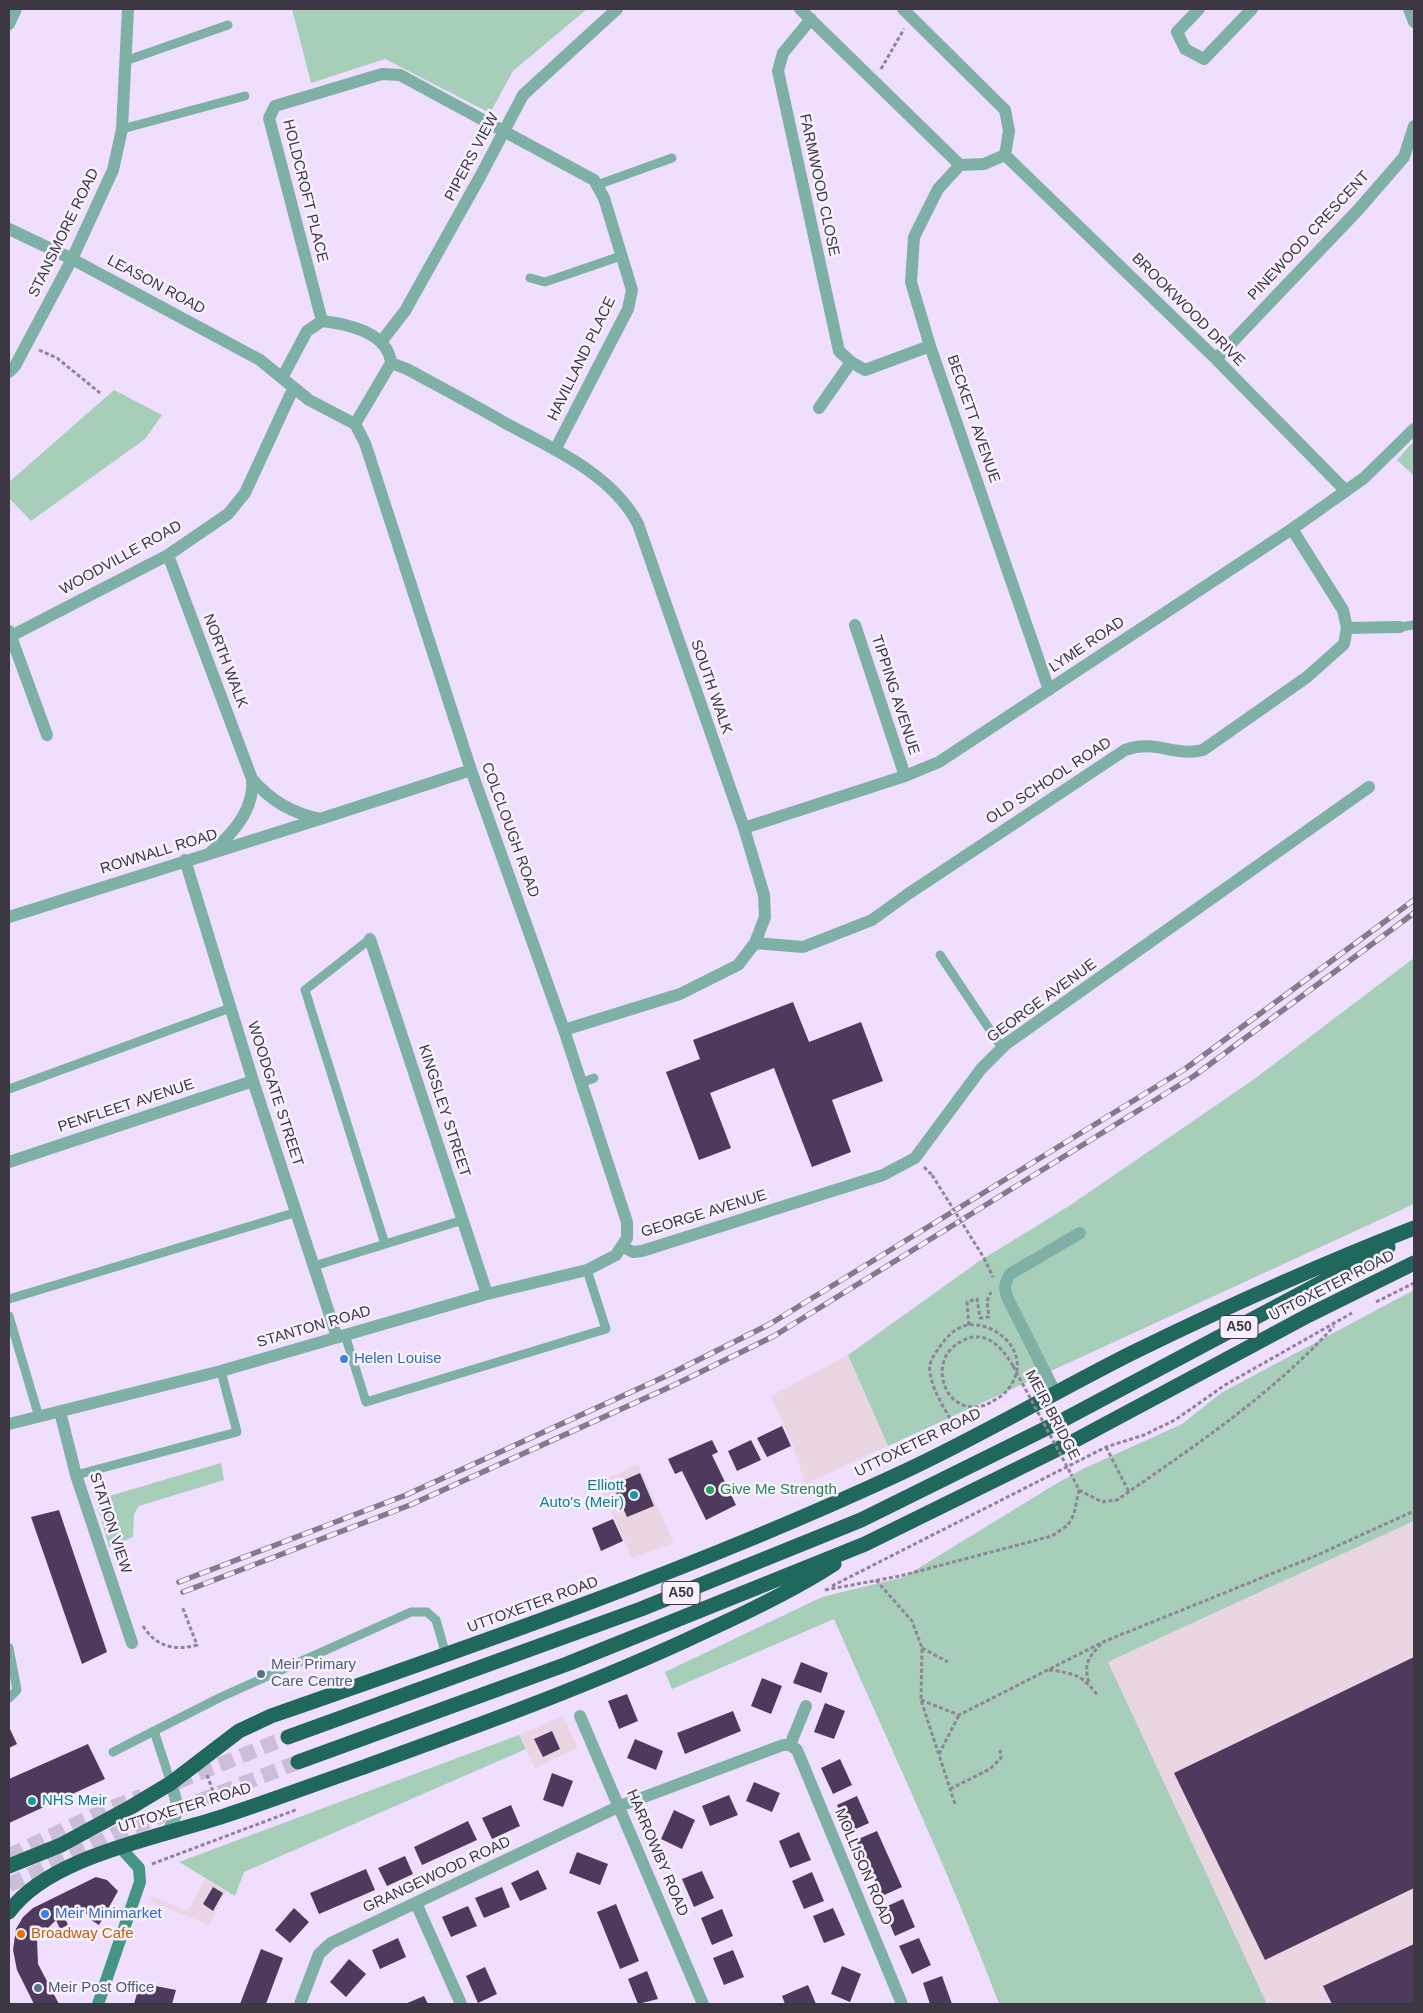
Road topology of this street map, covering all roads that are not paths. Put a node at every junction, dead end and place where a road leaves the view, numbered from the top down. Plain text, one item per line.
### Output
1 (16, 9) edge
2 (128, 9) edge
3 (617, 9) edge
4 (800, 9) edge
5 (1199, 9) edge
6 (1252, 9) edge
7 (1409, 9) edge
8 (907, 13) edge
9 (811, 19) junction
10 (1414, 22) edge
11 (9, 24) edge
12 (228, 25) dead end
13 (125, 61) junction
14 (245, 96) dead end
15 (1414, 128) edge
16 (122, 129) junction
17 (503, 133) junction
18 (1005, 155) junction
19 (672, 158) dead end
20 (960, 165) junction
21 (597, 185) junction
22 (9, 228) edge
23 (621, 256) junction
24 (72, 259) junction
25 (530, 278) dead end
26 (322, 320) junction
27 (381, 342) junction
28 (930, 346) junction
29 (1216, 359) junction
30 (851, 362) junction
31 (391, 363) junction
32 (9, 372) edge
33 (282, 378) junction
34 (293, 389) junction
35 (819, 408) dead end
36 (355, 424) junction
37 (1414, 429) edge
38 (555, 450) junction
39 (1346, 491) junction
40 (1292, 529) junction
41 (168, 555) junction
42 (855, 625) dead end
43 (1414, 625) edge
44 (1400, 627) joint
45 (1347, 628) junction
46 (10, 635) edge
47 (1049, 690) junction
48 (47, 735) dead end
49 (471, 770) junction
50 (904, 776) junction
51 (252, 779) junction
52 (1369, 787) dead end
53 (320, 819) junction
54 (744, 828) junction
55 (210, 853) junction
56 (185, 860) junction
57 (9, 917) edge
58 (370, 939) joint
59 (755, 943) junction
60 (940, 955) dead end
61 (230, 1008) junction
62 (564, 1030) junction
63 (1002, 1048) junction
64 (594, 1078) dead end
65 (253, 1081) junction
66 (581, 1083) junction
67 (9, 1089) edge
68 (9, 1162) edge
69 (296, 1212) junction
70 (463, 1220) junction
71 (1414, 1228) edge
72 (1080, 1233) dead end
73 (1414, 1233) edge
74 (385, 1244) junction
75 (623, 1247) junction
76 (1414, 1264) edge
77 (314, 1266) junction
78 (587, 1270) junction
79 (487, 1294) junction
80 (9, 1299) edge
81 (9, 1316) edge
82 (341, 1336) junction
83 (221, 1372) junction
84 (1056, 1394) junction
85 (60, 1412) junction
86 (39, 1417) junction
87 (9, 1424) edge
88 (76, 1476) junction
89 (865, 1544) junction
90 (132, 1644) dead end
91 (9, 1648) edge
92 (446, 1655) junction
93 (9, 1698) edge
94 (806, 1706) dead end
95 (580, 1716) dead end
96 (154, 1731) junction
97 (288, 1737) tunnel mouth
98 (790, 1745) junction
99 (112, 1752) dead end
100 (298, 1762) tunnel mouth
101 (171, 1783) junction
102 (620, 1806) junction
103 (167, 1832) junction
104 (120, 1847) junction
105 (9, 1866) edge
106 (416, 1903) junction
107 (9, 1912) edge
108 (98, 2004) edge
109 (300, 2004) edge
110 (461, 2004) edge
111 (703, 2004) edge
112 (902, 2004) edge

1 - 11 street
2 - 13 street, STANSMORE ROAD
3 - 17 street, PIPERS VIEW
4 - 9 street
5 - 6 street
7 - 10 street
8 - 18 street
9 - 20 street
9 - 30 street, FARMWOOD CLOSE
12 - 13 lane
13 - 16 street, STANSMORE ROAD
14 - 16 lane
15 - 29 street, PINEWOOD CRESCENT
16 - 24 street, STANSMORE ROAD
17 - 21 street
17 - 26 street, HOLDCROFT PLACE
17 - 27 street, PIPERS VIEW
18 - 20 street
18 - 29 street, BROOKWOOD DRIVE
19 - 21 lane
20 - 28 street, BECKETT AVENUE
21 - 23 street, HAVILLAND PLACE
22 - 24 street, LEASON ROAD
23 - 25 lane
23 - 38 street, HAVILLAND PLACE
24 - 32 street, STANSMORE ROAD
24 - 33 street, LEASON ROAD
26 - 27 street
26 - 33 street
27 - 31 street
28 - 30 street
28 - 47 street, BECKETT AVENUE
29 - 39 street, BROOKWOOD DRIVE
30 - 35 street
31 - 36 street
31 - 38 street, SOUTH WALK
33 - 34 street
34 - 36 street
34 - 41 street, WOODVILLE ROAD
36 - 49 street, COLCLOUGH ROAD
37 - 39 street, LYME ROAD
38 - 54 street, SOUTH WALK
39 - 40 street, LYME ROAD
40 - 45 street
40 - 47 street, LYME ROAD
41 - 46 street, WOODVILLE ROAD
41 - 51 street, NORTH WALK
42 - 50 street, TIPPING AVENUE
43 - 44 lane
44 - 45 street
45 - 59 street, OLD SCHOOL ROAD
46 - 48 street
47 - 50 street, LYME ROAD
49 - 53 street
49 - 62 street, COLCLOUGH ROAD
50 - 54 street, LYME ROAD
51 - 53 street, NORTH WALK
51 - 55 street, NORTH WALK
52 - 63 street, GEORGE AVENUE
53 - 55 street, ROWNALL ROAD
54 - 59 street, SOUTH WALK
55 - 56 street, ROWNALL ROAD
56 - 57 street, ROWNALL ROAD
56 - 61 street, WOODGATE STREET
58 - 70 street, KINGSLEY STREET
58 - 74 lane
59 - 62 street, SOUTH WALK
60 - 63 lane
61 - 65 street, WOODGATE STREET
61 - 67 lane
62 - 66 street, COLCLOUGH ROAD
63 - 75 street, GEORGE AVENUE
64 - 66 lane
65 - 68 street, PENFLEET AVENUE
65 - 69 street, WOODGATE STREET
66 - 75 street, COLCLOUGH ROAD
69 - 77 street, WOODGATE STREET
69 - 80 lane
70 - 74 lane
70 - 79 street, KINGSLEY STREET
71 - 84 highway, UTTOXETER ROAD
72 - 84 street
73 - 97 highway, A50
74 - 77 lane
75 - 78 street, STANTON ROAD
76 - 89 highway, UTTOXETER ROAD / A50
77 - 82 street, WOODGATE STREET
78 - 79 street, STANTON ROAD
78 - 82 lane
79 - 82 street, STANTON ROAD
81 - 86 lane
82 - 83 street, STANTON ROAD
83 - 85 street, STANTON ROAD
83 - 88 lane
84 - 92 highway, UTTOXETER ROAD
85 - 86 street, STANTON ROAD
85 - 88 street, STATION VIEW
86 - 87 street, STANTON ROAD
88 - 90 street, STATION VIEW
89 - 100 highway, A50
89 - 103 highway, UTTOXETER ROAD
91 - 93 lane
92 - 96 lane
92 - 101 highway, UTTOXETER ROAD
94 - 98 street
95 - 102 street, HARROWBY ROAD
96 - 99 lane
96 - 101 lane
98 - 102 street
98 - 112 street, MOLLISON ROAD
101 - 103 street
101 - 105 highway, UTTOXETER ROAD
102 - 106 street, GRANGEWOOD ROAD
102 - 111 street, HARROWBY ROAD
103 - 104 highway, UTTOXETER ROAD
104 - 107 highway, UTTOXETER ROAD
104 - 108 street
106 - 109 street, GRANGEWOOD ROAD
106 - 110 street

